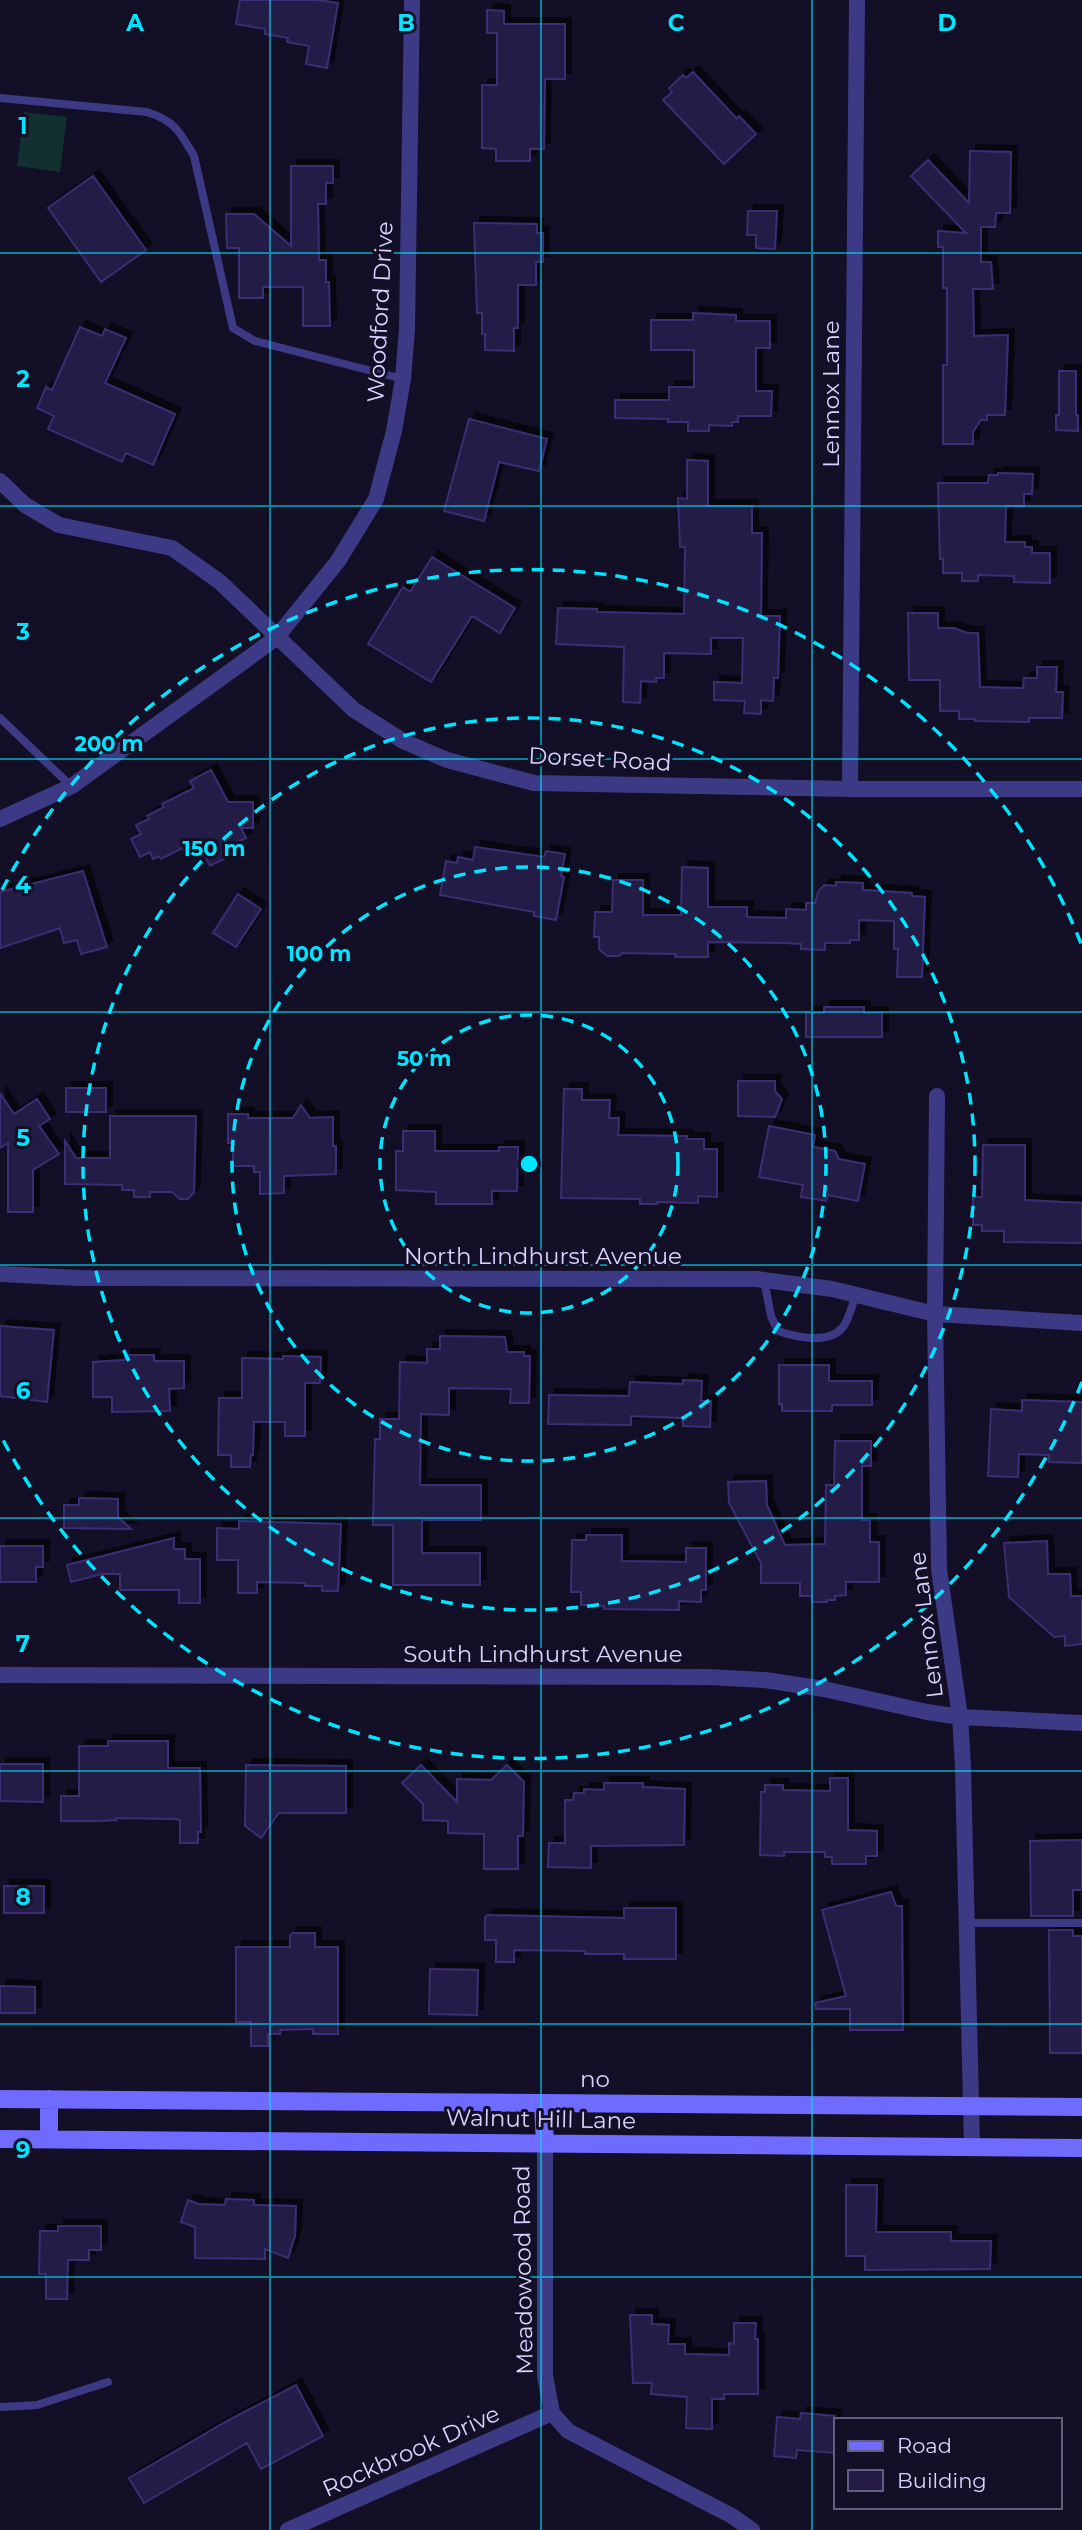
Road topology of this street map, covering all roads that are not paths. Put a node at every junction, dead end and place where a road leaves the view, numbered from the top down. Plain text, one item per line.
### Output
1 (412, 0) edge
2 (857, 0) edge
3 (0, 98) edge
4 (403, 379) junction
5 (0, 481) edge
6 (276, 638) junction
7 (0, 718) edge
8 (71, 787) junction
9 (850, 789) junction
10 (1082, 789) edge
11 (0, 819) edge
12 (937, 1096) dead end
13 (0, 1273) edge
14 (764, 1280) junction
15 (856, 1295) junction
16 (935, 1314) junction
17 (1082, 1323) edge
18 (0, 1675) edge
19 (960, 1717) junction
20 (1082, 1723) edge
21 (967, 1923) junction
22 (1082, 1923) edge
23 (0, 2098) edge
24 (49, 2099) junction
25 (543, 2103) junction
26 (647, 2104) joint
27 (970, 2107) junction
28 (1082, 2107) edge
29 (0, 2139) edge
30 (49, 2139) junction
31 (545, 2144) junction
32 (972, 2147) junction
33 (1082, 2148) edge
34 (108, 2382) dead end
35 (0, 2407) edge
36 (552, 2413) junction
37 (288, 2530) edge
38 (752, 2530) edge

1 - 4 street, Woodford Drive
2 - 9 street, Lennox Lane
3 - 4 lane
4 - 6 street, Woodford Drive
5 - 6 street, Dorset Road
6 - 8 street, Woodford Drive
6 - 9 street, Dorset Road
7 - 8 lane
8 - 11 street, Woodford Drive
9 - 10 street, Dorset Road
12 - 16 street, Lennox Lane
13 - 14 street, North Lindhurst Avenue
14 - 15 street, North Lindhurst Avenue
14 - 15 lane
15 - 16 street, North Lindhurst Avenue
16 - 17 street, North Lindhurst Avenue
16 - 19 street, Lennox Lane
18 - 19 street, South Lindhurst Avenue
19 - 20 street, South Lindhurst Avenue
19 - 21 street, Lennox Lane
21 - 22 lane
21 - 27 street, Lennox Lane
23 - 24 main road, Walnut Hill Lane
24 - 25 main road, Walnut Hill Lane
24 - 30 main road
25 - 26 main road, no
25 - 31 main road
26 - 27 main road, Walnut Hill Lane
27 - 28 main road, Walnut Hill Lane
27 - 32 street, Lennox Lane
29 - 30 main road, Walnut Hill Lane
30 - 31 main road, Walnut Hill Lane
31 - 32 main road, Walnut Hill Lane
31 - 36 street, Meadowood Road
32 - 33 main road, Walnut Hill Lane
34 - 35 lane
36 - 37 street, Rockbrook Drive
36 - 38 street

